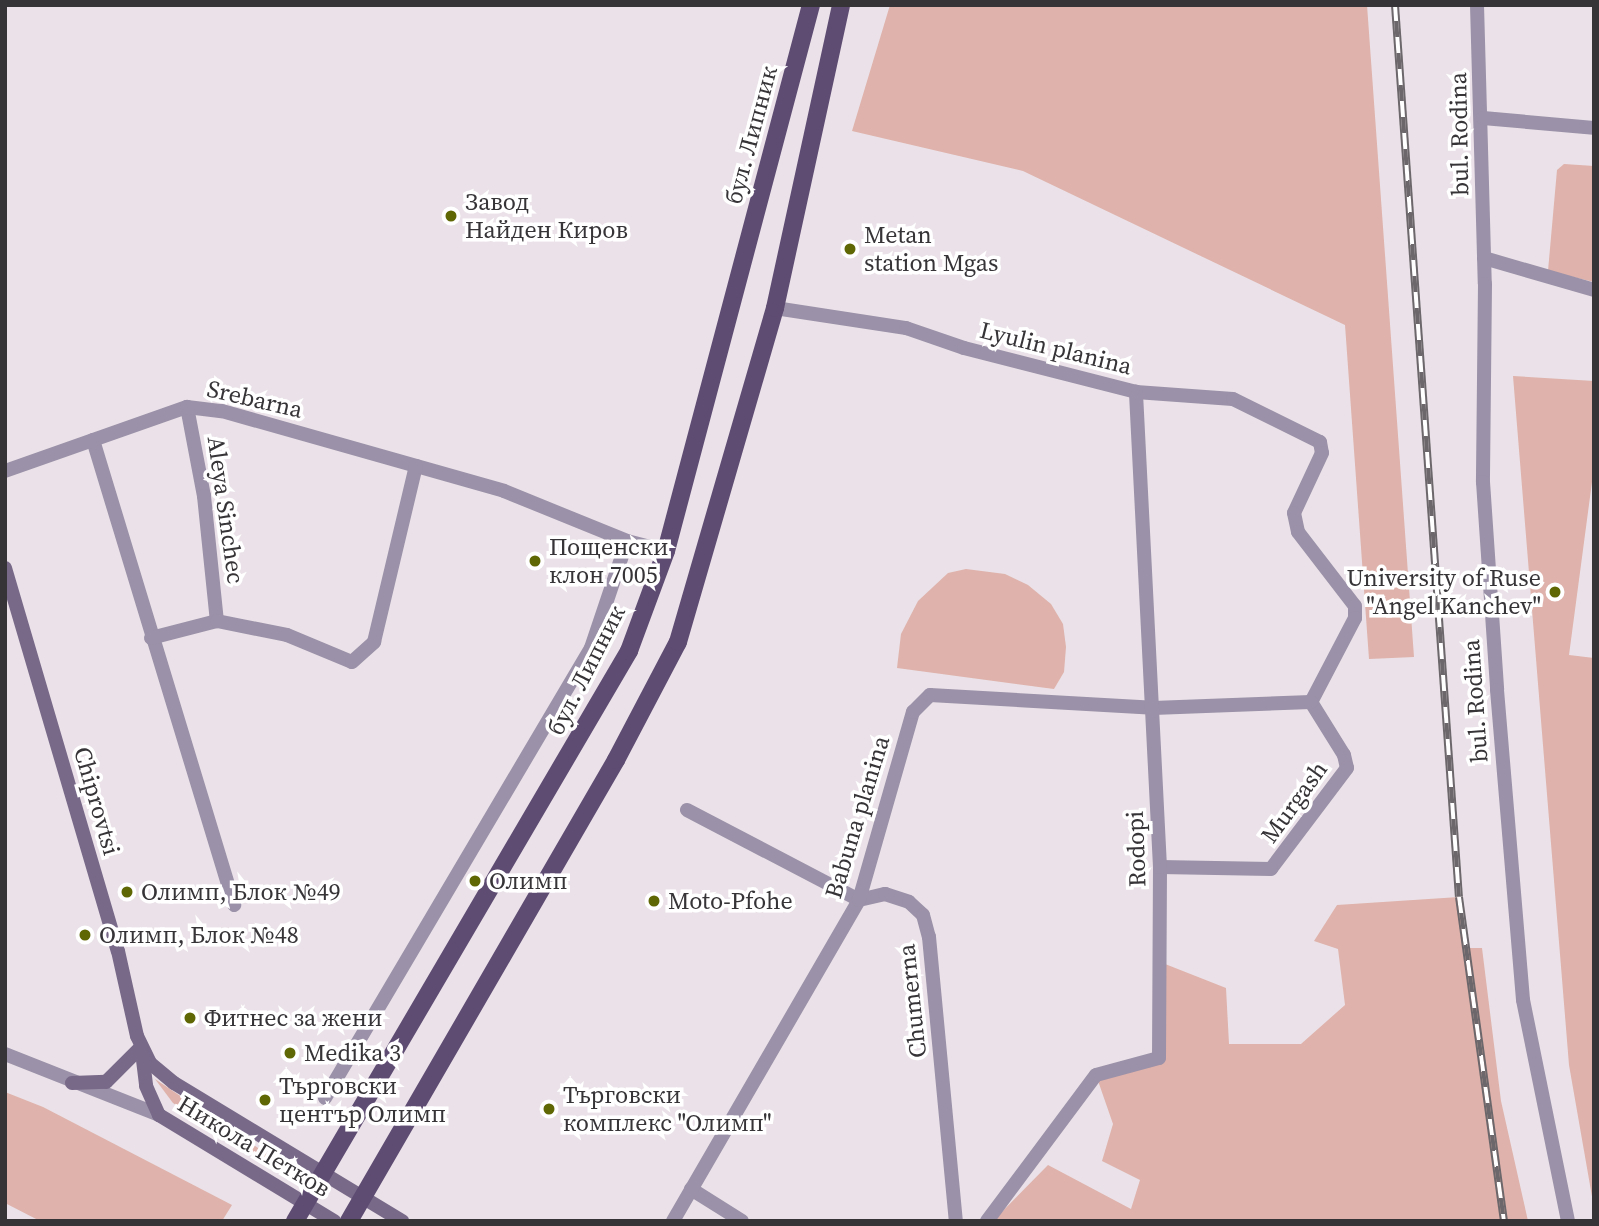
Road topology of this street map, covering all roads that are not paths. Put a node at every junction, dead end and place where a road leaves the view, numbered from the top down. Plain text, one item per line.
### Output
1 (811, 5) edge
2 (841, 5) edge
3 (1477, 5) edge
4 (1483, 118) junction
5 (1594, 128) edge
6 (1484, 258) junction
7 (1594, 290) edge
8 (775, 308) junction
9 (1136, 392) junction
10 (187, 407) junction
11 (93, 440) junction
12 (416, 466) junction
13 (5, 471) edge
14 (628, 541) junction
15 (666, 551) junction
16 (5, 568) edge
17 (217, 621) junction
18 (151, 638) junction
19 (1311, 702) junction
20 (1153, 708) junction
21 (687, 810) dead end
22 (1160, 867) junction
23 (859, 900) junction
24 (234, 905) dead end
25 (141, 1047) junction
26 (5, 1055) edge
27 (72, 1083) junction
28 (325, 1098) dead end
29 (159, 1115) junction
30 (322, 1172) junction
31 (691, 1189) junction
32 (362, 1197) junction
33 (304, 1203) junction
34 (295, 1221) edge
35 (334, 1221) edge
36 (349, 1221) edge
37 (402, 1221) edge
38 (673, 1221) edge
39 (742, 1221) edge
40 (956, 1221) edge
41 (987, 1221) edge
42 (1568, 1221) edge

1 - 15 main road, бул. Липник
2 - 8 main road
3 - 4 street, bul. Rodina
4 - 5 street
4 - 6 street, bul. Rodina
6 - 7 street
6 - 42 street, bul. Rodina
8 - 9 street, Lyulin planina
8 - 32 main road
9 - 19 street, Lyulin planina
9 - 20 street, Rodopi
10 - 11 street, Srebarna
10 - 12 street, Srebarna
10 - 17 street, Aleya Sinchec
11 - 13 street, Srebarna
11 - 18 street
12 - 14 street, Srebarna
12 - 17 street
14 - 15 street, Srebarna
14 - 28 street
15 - 30 main road, бул. Липник
16 - 25 main road, Chiprovtsi
17 - 18 street
18 - 24 street
19 - 20 street, Babuna planina
19 - 22 street, Murgash
20 - 22 street, Rodopi
20 - 23 street, Babuna planina
21 - 23 street
22 - 41 street, Rodopi
23 - 31 street, Babuna planina
23 - 40 street, Chumerna
25 - 27 main road
25 - 29 main road, Никола Петков
25 - 30 main road, Никола Петков
26 - 27 street
27 - 29 street
29 - 33 main road, Никола Петков
30 - 32 main road, Никола Петков
30 - 33 main road, бул. Липник
31 - 38 street, Babuna planina
31 - 39 street
32 - 36 main road
32 - 37 main road, Никола Петков
33 - 34 main road, бул. Липник
33 - 35 main road, Никола Петков

